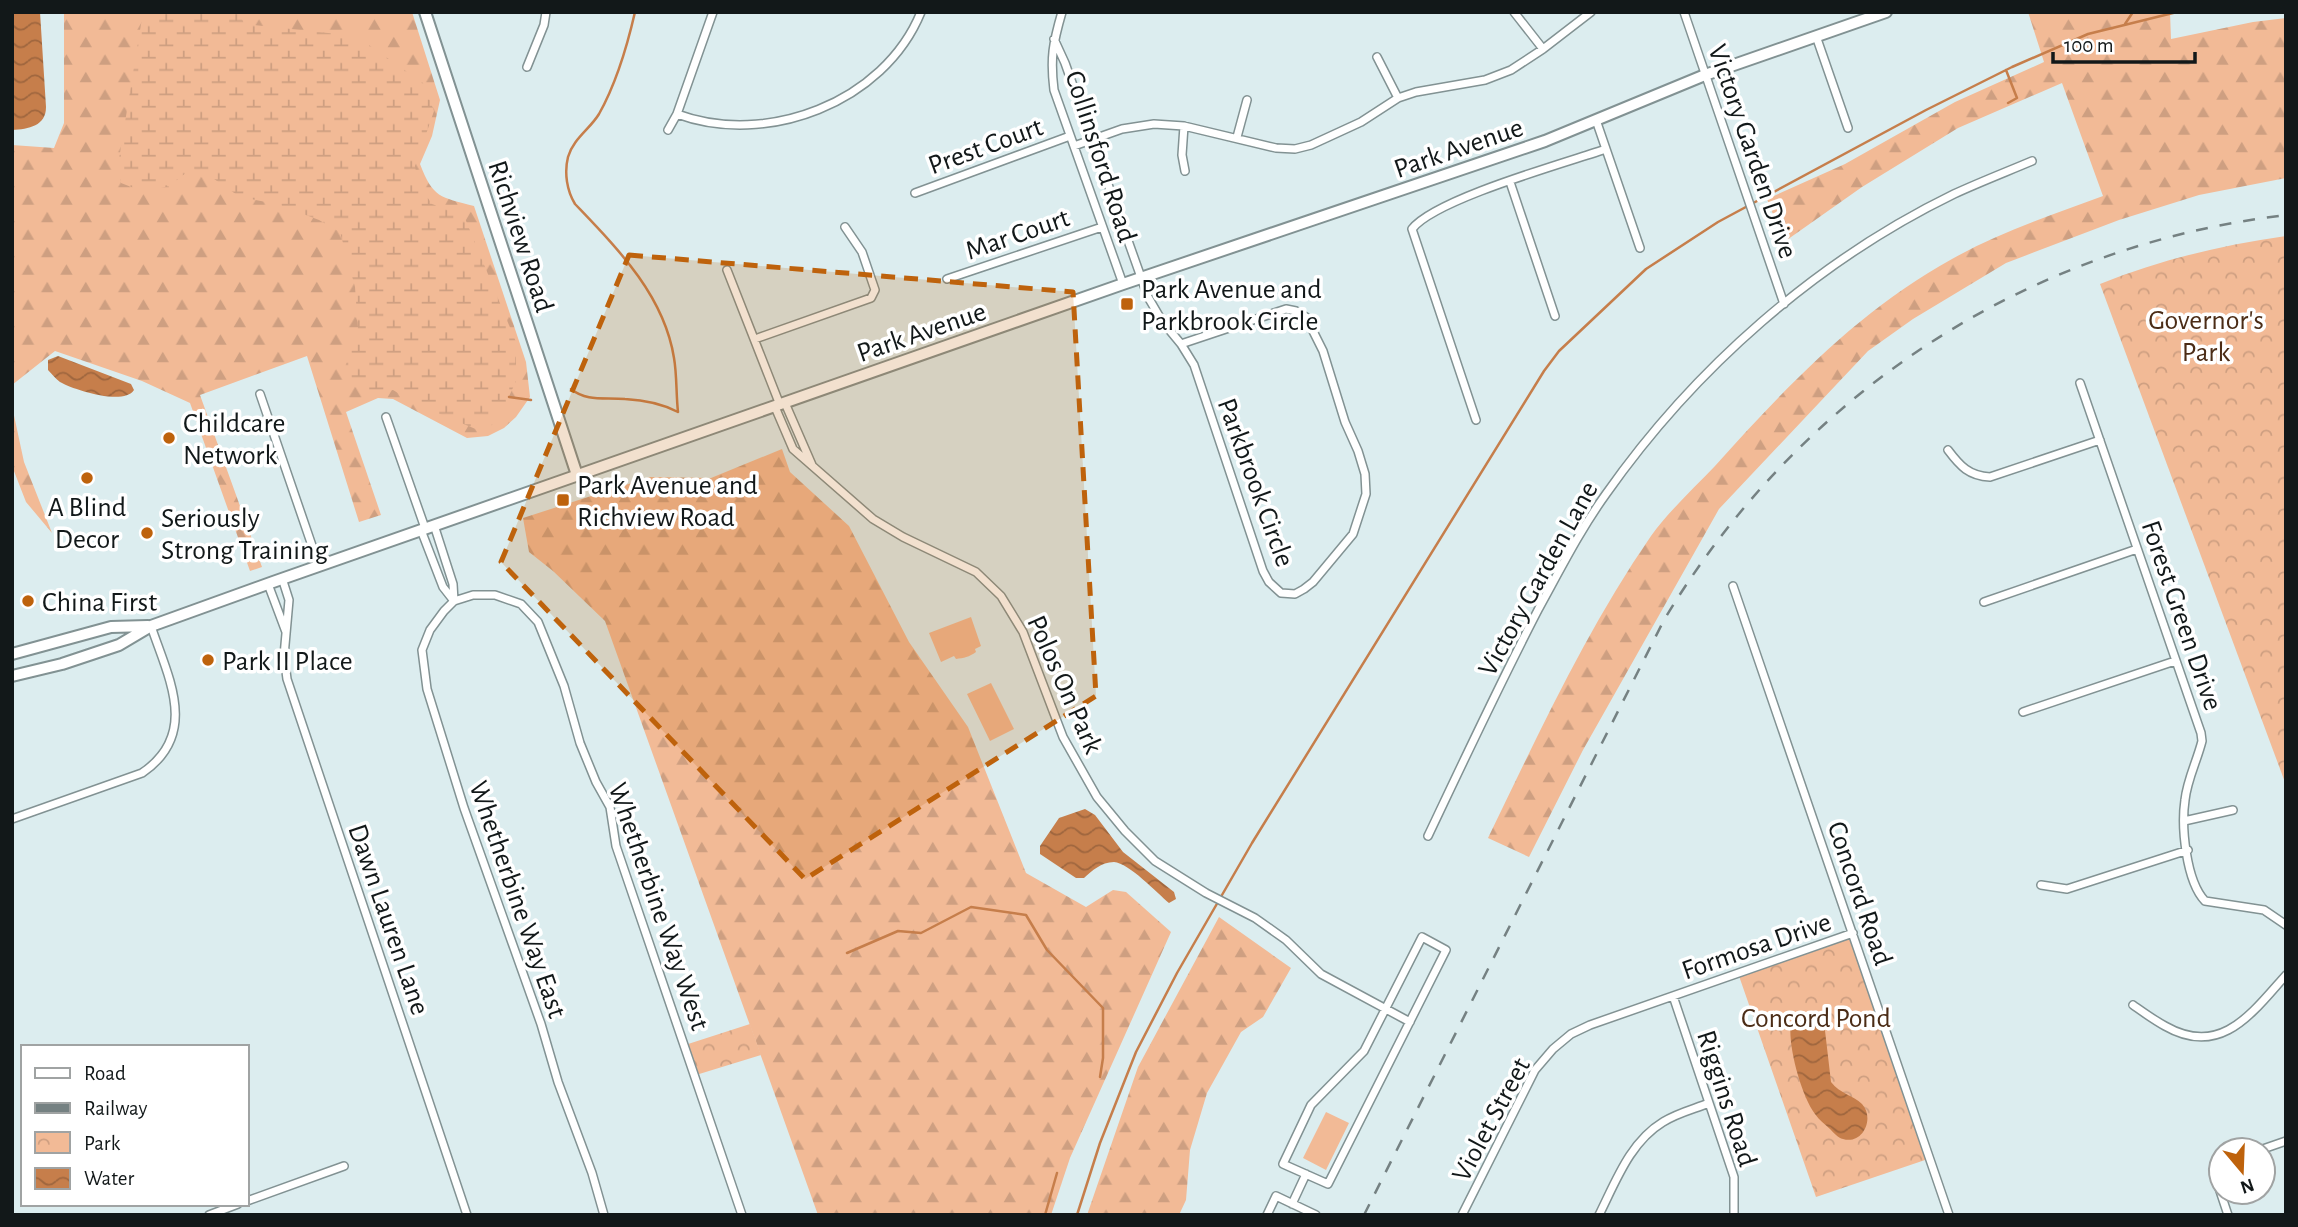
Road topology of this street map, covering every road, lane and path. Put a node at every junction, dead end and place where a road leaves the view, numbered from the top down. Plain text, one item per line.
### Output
1 (425, 12) edge
2 (546, 12) edge
3 (713, 12) edge
4 (920, 12) edge
5 (1062, 12) edge
6 (1514, 12) edge
7 (1591, 12) edge
8 (1684, 12) edge
9 (1886, 12) edge
10 (1816, 36) junction
11 (1054, 39) junction
12 (1543, 49) junction
13 (1377, 57) dead end
14 (527, 67) dead end
15 (1705, 75) junction
16 (1398, 99) junction
17 (1247, 100) dead end
18 (677, 114) junction
19 (1596, 120) junction
20 (1184, 127) junction
21 (1848, 128) dead end
22 (668, 130) dead end
23 (1070, 136) junction
24 (1237, 137) junction
25 (1091, 140) junction
26 (1074, 146) junction
27 (1606, 149) junction
28 (2032, 161) dead end
29 (1101, 169) junction
30 (1185, 171) dead end
31 (1084, 175) junction
32 (1510, 182) junction
33 (915, 192) dead end
34 (845, 227) dead end
35 (1102, 227) junction
36 (1640, 248) dead end
37 (727, 270) dead end
38 (1141, 278) junction
39 (947, 279) dead end
40 (1123, 284) junction
41 (1784, 304) junction
42 (1555, 316) dead end
43 (755, 339) junction
44 (1181, 344) junction
45 (2080, 383) dead end
46 (260, 394) dead end
47 (780, 405) junction
48 (386, 417) dead end
49 (1476, 420) dead end
50 (2100, 440) junction
51 (1948, 450) dead end
52 (577, 475) junction
53 (427, 528) junction
54 (2137, 549) junction
55 (319, 566) junction
56 (282, 578) junction
57 (268, 584) junction
58 (1733, 586) dead end
59 (454, 601) junction
60 (1984, 602) dead end
61 (151, 626) junction
62 (287, 634) junction
63 (78, 638) junction
64 (98, 652) junction
65 (12, 654) edge
66 (2175, 662) junction
67 (12, 676) edge
68 (2023, 712) dead end
69 (2233, 810) dead end
70 (12, 819) edge
71 (2184, 821) junction
72 (1428, 836) dead end
73 (2188, 850) junction
74 (2041, 885) dead end
75 (2286, 925) edge
76 (1853, 933) junction
77 (2286, 975) edge
78 (1673, 996) junction
79 (2133, 1005) dead end
80 (1386, 1009) junction
81 (1410, 1022) junction
82 (1709, 1103) junction
83 (344, 1166) dead end
84 (1306, 1174) junction
85 (248, 1201) edge
86 (1292, 1203) junction
87 (233, 1206) edge
88 (209, 1215) edge
89 (467, 1215) edge
90 (604, 1215) edge
91 (742, 1215) edge
92 (1267, 1215) edge
93 (1316, 1215) edge
94 (1462, 1215) edge
95 (1599, 1215) edge
96 (1734, 1215) edge
97 (1949, 1215) edge

1 - 52 main road, Richview Road
2 - 14 street
3 - 18 street
4 - 18 street
5 - 11 street, Collinsford Road
6 - 12 street
7 - 12 street
8 - 15 street, Victory Garden Drive
9 - 10 main road, Park Avenue
10 - 15 main road, Park Avenue
10 - 21 street
11 - 23 street, Collinsford Road
11 - 25 street, Collinsford Road
12 - 16 street
13 - 16 street
15 - 19 main road, Park Avenue
15 - 41 street, Victory Garden Drive
16 - 24 street
17 - 24 street
18 - 22 street
19 - 27 street
19 - 38 main road, Park Avenue
20 - 24 street
20 - 25 street
20 - 30 street
23 - 26 street, Collinsford Road
23 - 33 street, Prest Court
25 - 26 street
25 - 29 street, Collinsford Road
26 - 31 street, Collinsford Road
27 - 32 street
27 - 36 street
28 - 41 street, Victory Garden Lane
29 - 31 street
29 - 38 street, Collinsford Road
31 - 35 street, Collinsford Road
32 - 42 street
32 - 49 street
34 - 43 street
35 - 39 street, Mar Court
35 - 40 street, Collinsford Road
37 - 43 street, Polos On Park
38 - 40 main road, Park Avenue
38 - 44 street, Parkbrook Circle
40 - 47 main road, Park Avenue
41 - 72 street, Victory Garden Lane
43 - 47 street, Polos On Park
44 - 44 street, Parkbrook Circle
45 - 50 street, Forest Green Drive
46 - 55 street
47 - 52 main road, Park Avenue
47 - 80 street, Polos On Park
48 - 53 street
50 - 51 street
50 - 54 street, Forest Green Drive
52 - 53 main road, Park Avenue
53 - 55 main road, Park Avenue
53 - 59 street
53 - 59 street
54 - 60 street
54 - 66 street, Forest Green Drive
55 - 56 main road, Park Avenue
56 - 57 main road, Park Avenue
56 - 62 street, Dawn Lauren Lane
57 - 61 main road, Park Avenue
57 - 62 street, Dawn Lauren Lane
58 - 76 street, Concord Road
59 - 90 street, Whetherbine Way East
59 - 91 street, Whetherbine Way West
61 - 63 main road, Park Avenue
61 - 64 main road, Park Avenue
61 - 70 street
62 - 89 street, Dawn Lauren Lane
63 - 64 main road
63 - 65 main road, Park Avenue
64 - 67 main road, Park Avenue
66 - 68 street
66 - 71 street, Forest Green Drive
69 - 71 street
71 - 73 street, Forest Green Drive
73 - 74 street
73 - 75 street, Forest Green Drive
76 - 78 street, Formosa Drive
76 - 97 street, Concord Road
77 - 79 street
78 - 82 street, Riggins Road
78 - 94 street, Violet Street
80 - 81 street, Polos On Park
80 - 81 street
80 - 84 street
81 - 84 street
82 - 95 street
82 - 96 street, Riggins Road
83 - 85 street
84 - 86 street
86 - 92 street
86 - 93 street
87 - 88 street

